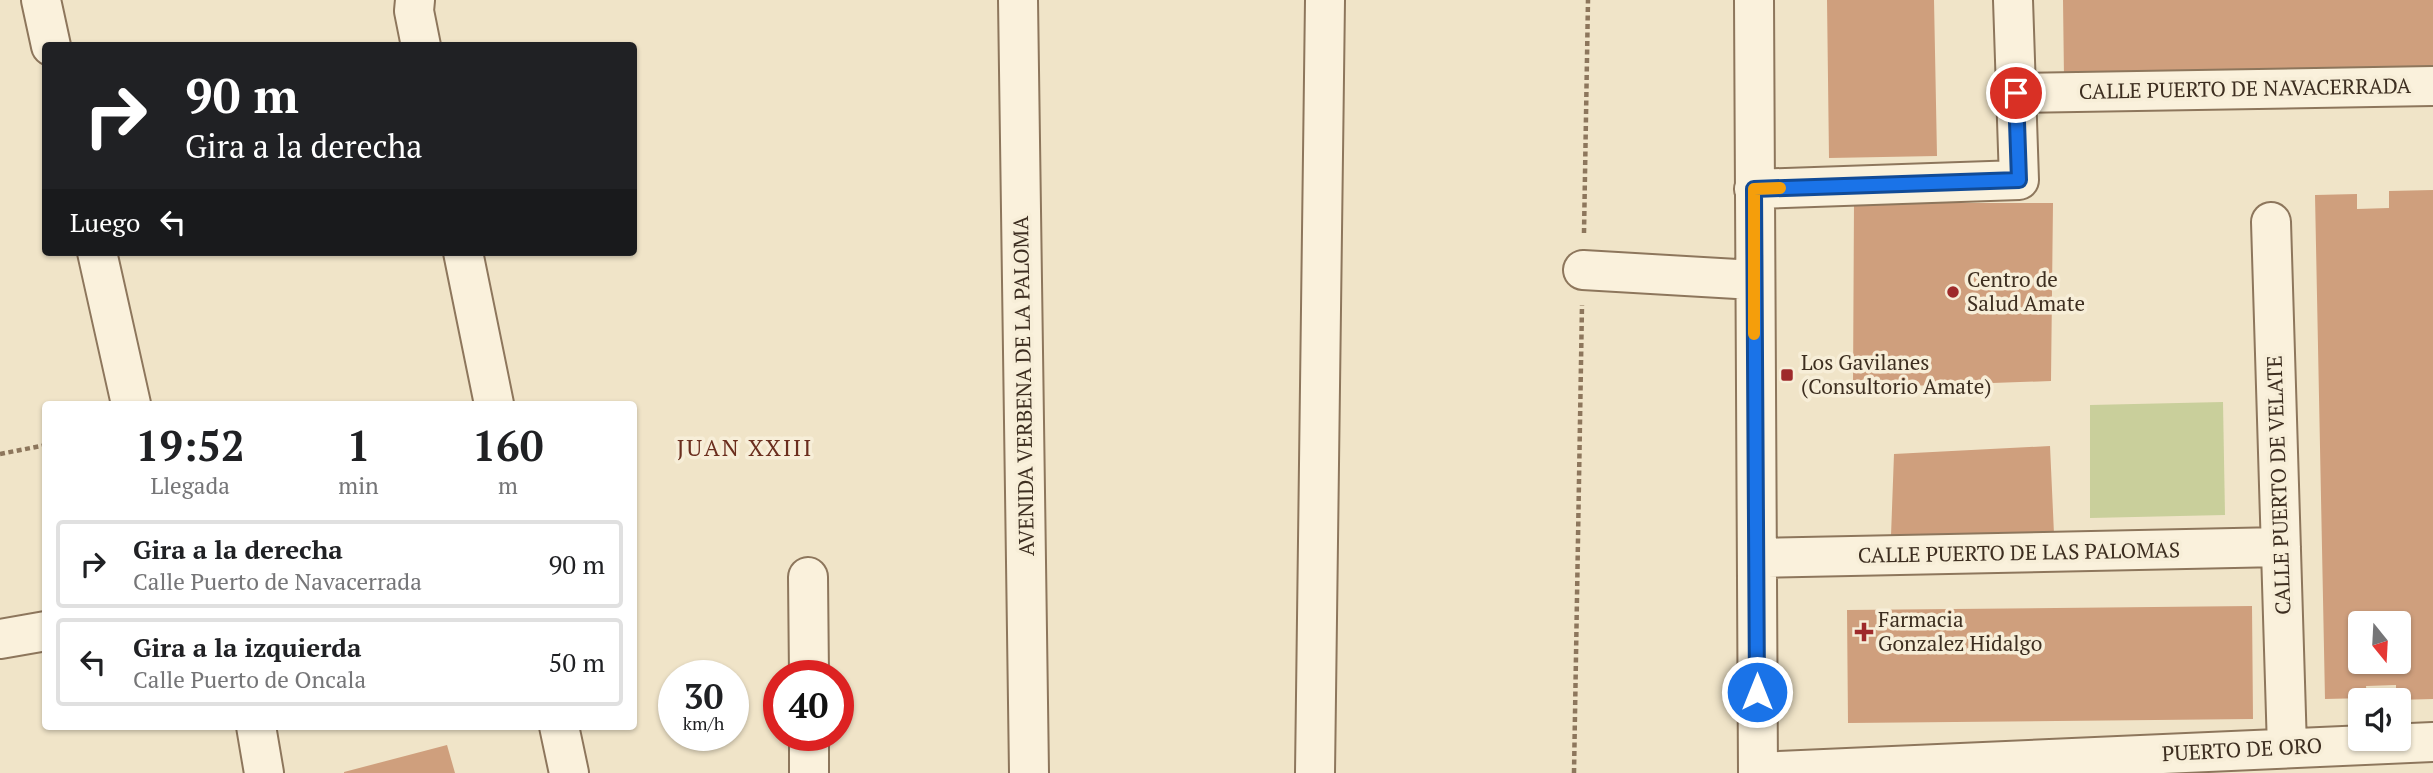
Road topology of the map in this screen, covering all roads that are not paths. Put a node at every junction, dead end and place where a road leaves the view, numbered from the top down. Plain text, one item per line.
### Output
1 (41, 0) edge
2 (415, 0) edge
3 (1018, 0) edge
4 (1325, 0) edge
5 (1754, 0) edge
6 (2013, 0) edge
7 (50, 42) edge
8 (420, 42) edge
9 (2433, 86) edge
10 (2016, 93) junction
11 (1754, 189) junction
12 (2271, 222) dead end
13 (98, 256) edge
14 (464, 256) edge
15 (1583, 270) road end
16 (1754, 280) junction
17 (130, 401) edge
18 (493, 401) edge
19 (2281, 547) junction
20 (1756, 558) junction
21 (808, 577) dead end
22 (42, 632) edge
23 (0, 639) edge
24 (808, 660) edge
25 (257, 730) edge
26 (560, 730) edge
27 (2433, 741) edge
28 (2287, 748) junction
29 (809, 751) edge
30 (1866, 770) edge
31 (1758, 772) edge
32 (264, 773) edge
33 (569, 773) edge
34 (809, 773) edge
35 (1029, 773) edge
36 (1315, 773) edge

1 - 7 street
2 - 8 street
3 - 35 street, AVENIDA VERBENA DE LA PALOMA
4 - 36 street
5 - 11 street
6 - 10 street
9 - 10 street, CALLE PUERTO DE NAVACERRADA
10 - 11 street
11 - 16 street
12 - 19 street, CALLE PUERTO DE VELATE
13 - 17 street
14 - 18 street
15 - 16 street
16 - 20 street
19 - 20 street, CALLE PUERTO DE LAS PALOMAS
19 - 28 street, CALLE PUERTO DE VELATE
20 - 31 street
21 - 24 street
22 - 23 street
25 - 32 street
26 - 33 street
27 - 28 street, PUERTO DE ORO
28 - 30 street, PUERTO DE ORO
29 - 34 street
30 - 31 street, PUERTO DE ORO

